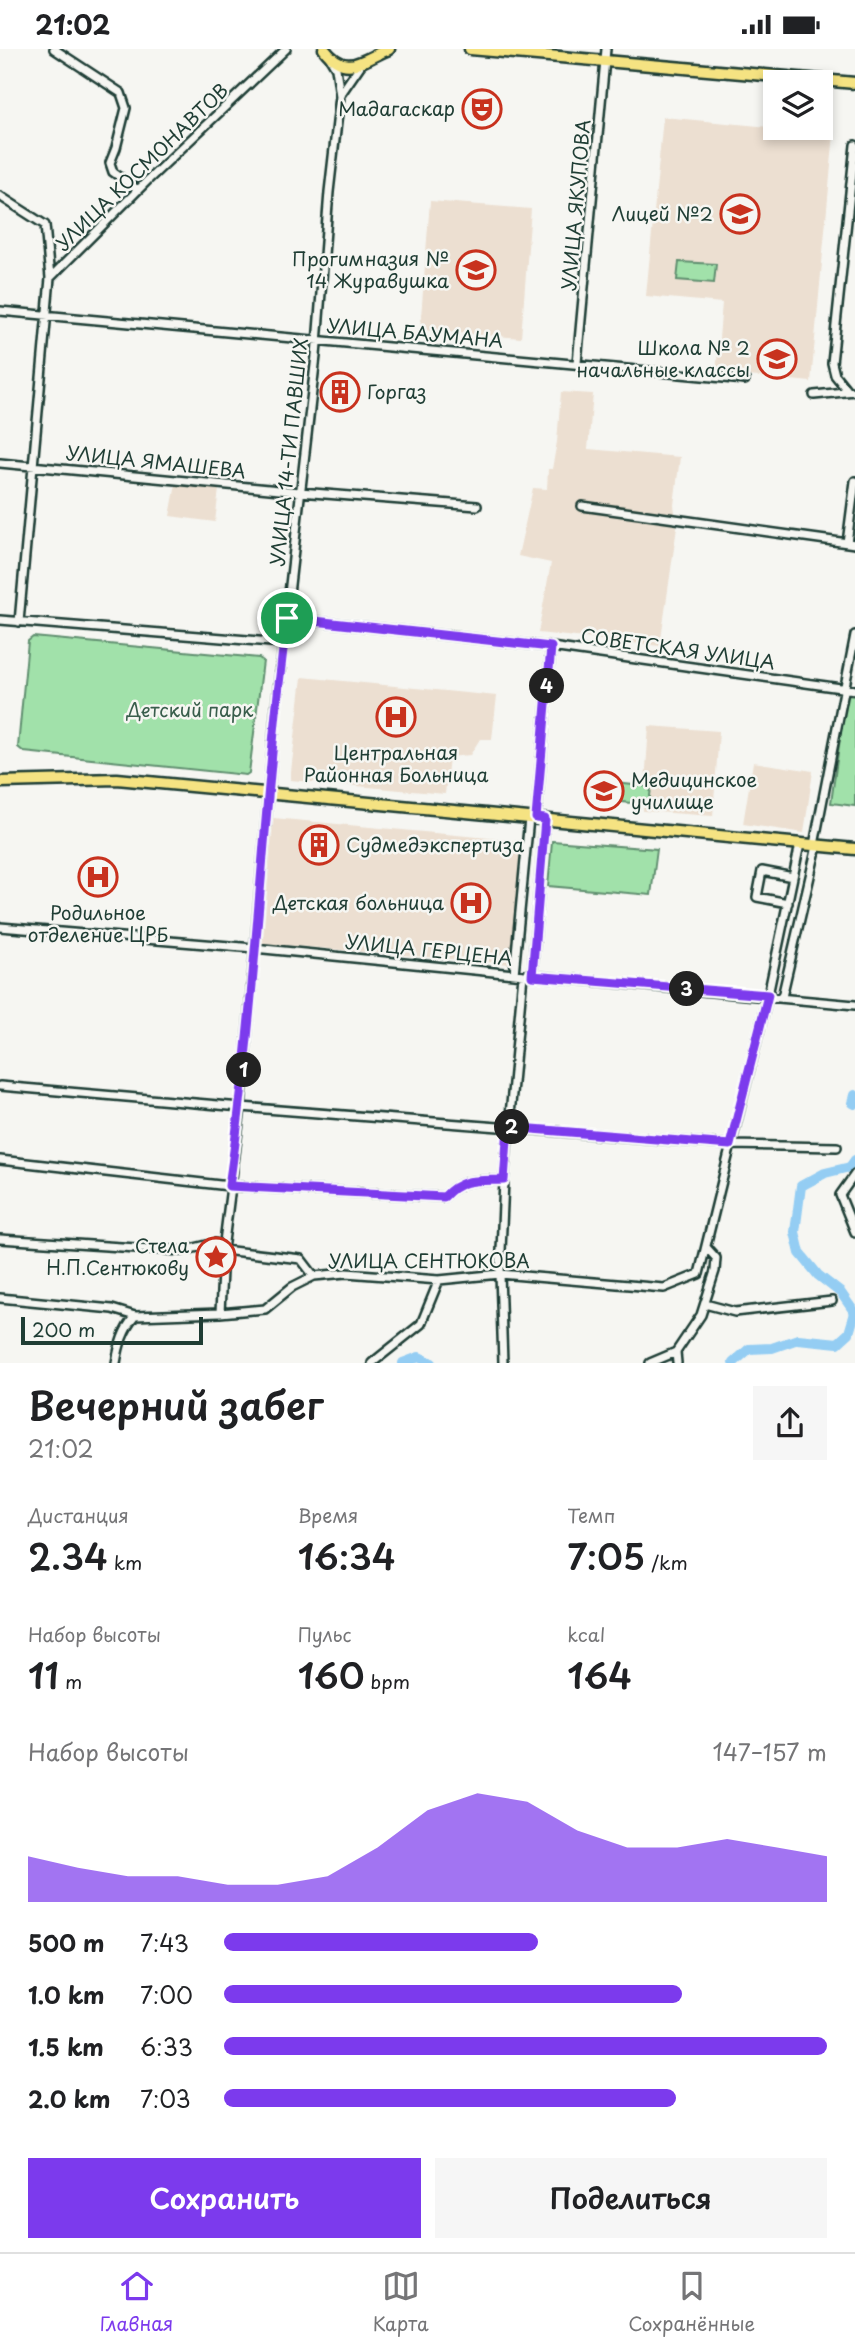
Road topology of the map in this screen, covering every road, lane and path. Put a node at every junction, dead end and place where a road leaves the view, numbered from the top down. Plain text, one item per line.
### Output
1 (54, 49) edge
2 (286, 49) edge
3 (376, 49) edge
4 (389, 49) edge
5 (470, 49) edge
6 (326, 51) edge
7 (605, 55) edge
8 (365, 61) junction
9 (855, 83) edge
10 (340, 96) junction
11 (855, 145) edge
12 (138, 190) junction
13 (0, 196) edge
14 (851, 214) edge
15 (50, 278) junction
16 (0, 310) edge
17 (46, 315) junction
18 (317, 341) junction
19 (577, 363) junction
20 (745, 380) dead end
21 (851, 390) edge
22 (814, 395) dead end
23 (0, 463) edge
24 (32, 465) junction
25 (855, 481) edge
26 (300, 492) junction
27 (477, 506) dead end
28 (582, 506) dead end
29 (851, 544) edge
30 (287, 618) junction
31 (0, 619) edge
32 (19, 622) junction
33 (855, 635) edge
34 (284, 643) junction
35 (551, 647) junction
36 (844, 688) junction
37 (855, 690) edge
38 (0, 782) edge
39 (268, 794) junction
40 (537, 819) junction
41 (800, 844) junction
42 (815, 845) junction
43 (855, 849) edge
44 (793, 877) junction
45 (788, 903) junction
46 (0, 927) edge
47 (254, 948) junction
48 (514, 974) junction
49 (528, 975) junction
50 (768, 995) junction
51 (782, 997) junction
52 (855, 1005) edge
53 (0, 1086) edge
54 (241, 1107) junction
55 (508, 1127) junction
56 (730, 1145) junction
57 (837, 1147) dead end
58 (0, 1160) edge
59 (855, 1174) edge
60 (504, 1180) junction
61 (229, 1186) junction
62 (855, 1232) edge
63 (0, 1239) edge
64 (706, 1247) junction
65 (223, 1249) junction
66 (500, 1274) junction
67 (314, 1276) junction
68 (439, 1280) junction
69 (0, 1298) edge
70 (832, 1301) dead end
71 (705, 1304) junction
72 (220, 1313) junction
73 (135, 1316) junction
74 (677, 1352) junction
75 (116, 1363) edge
76 (372, 1363) edge
77 (503, 1363) edge
78 (650, 1363) edge
79 (677, 1363) edge

1 - 12 street
2 - 12 street, УЛИЦА КОСМОНАВТОВ
3 - 8 main road
4 - 8 main road
5 - 7 main road
6 - 8 main road
6 - 10 street
7 - 9 main road
7 - 19 street, УЛИЦА ЯКУПОВА
8 - 10 street
10 - 18 street, УЛИЦА 14-ТИ ПАВШИХ
11 - 14 street
12 - 15 street, УЛИЦА КОСМОНАВТОВ
13 - 15 street
14 - 21 street
15 - 17 street
16 - 17 street, УЛИЦА БАУМАНА
17 - 18 street, УЛИЦА БАУМАНА
17 - 24 street
18 - 19 street, УЛИЦА БАУМАНА
18 - 26 street, УЛИЦА 14-ТИ ПАВШИХ
19 - 20 street, УЛИЦА БАУМАНА
21 - 22 street
23 - 24 street, УЛИЦА ЯМАШЕВА
24 - 26 street, УЛИЦА ЯМАШЕВА
24 - 32 street
25 - 29 street
26 - 27 street, УЛИЦА ЯМАШЕВА
26 - 30 street, УЛИЦА 14-ТИ ПАВШИХ
28 - 29 street
30 - 34 street, УЛИЦА 14-ТИ ПАВШИХ
30 - 35 street, СОВЕТСКАЯ УЛИЦА
31 - 32 street
32 - 34 street
33 - 36 street
34 - 39 street, УЛИЦА 14-ТИ ПАВШИХ
35 - 36 street, СОВЕТСКАЯ УЛИЦА
35 - 40 street
36 - 37 street, СОВЕТСКАЯ УЛИЦА
36 - 42 street
38 - 39 main road
39 - 40 main road
39 - 47 street, УЛИЦА 14-ТИ ПАВШИХ
40 - 41 main road
40 - 48 street
40 - 49 street
41 - 42 main road
41 - 44 street
42 - 43 main road
42 - 51 street
44 - 45 street
44 - 45 street
45 - 50 street
46 - 47 street, УЛИЦА ГЕРЦЕНА
47 - 48 street, УЛИЦА ГЕРЦЕНА
47 - 54 street, УЛИЦА 14-ТИ ПАВШИХ
48 - 49 street, УЛИЦА ГЕРЦЕНА
49 - 50 street, УЛИЦА ГЕРЦЕНА
49 - 55 street
50 - 51 street, УЛИЦА ГЕРЦЕНА
50 - 56 street
51 - 52 street, УЛИЦА ГЕРЦЕНА
53 - 54 street
54 - 55 street
54 - 61 street, УЛИЦА 14-ТИ ПАВШИХ
55 - 56 street
55 - 60 street
56 - 57 street
56 - 64 street
58 - 61 street
59 - 62 street
60 - 61 street
60 - 66 street
61 - 65 street, УЛИЦА 14-ТИ ПАВШИХ
63 - 65 street, УЛИЦА СЕНТЮКОВА
64 - 66 street, УЛИЦА СЕНТЮКОВА
64 - 71 street
65 - 67 street, УЛИЦА СЕНТЮКОВА
65 - 72 street, УЛИЦА 14-ТИ ПАВШИХ
66 - 68 street, УЛИЦА СЕНТЮКОВА
66 - 77 street
67 - 68 street, УЛИЦА СЕНТЮКОВА
67 - 72 street
68 - 76 street
69 - 73 street
70 - 71 street
71 - 74 street
72 - 73 street
73 - 75 street
74 - 78 street
74 - 79 street

